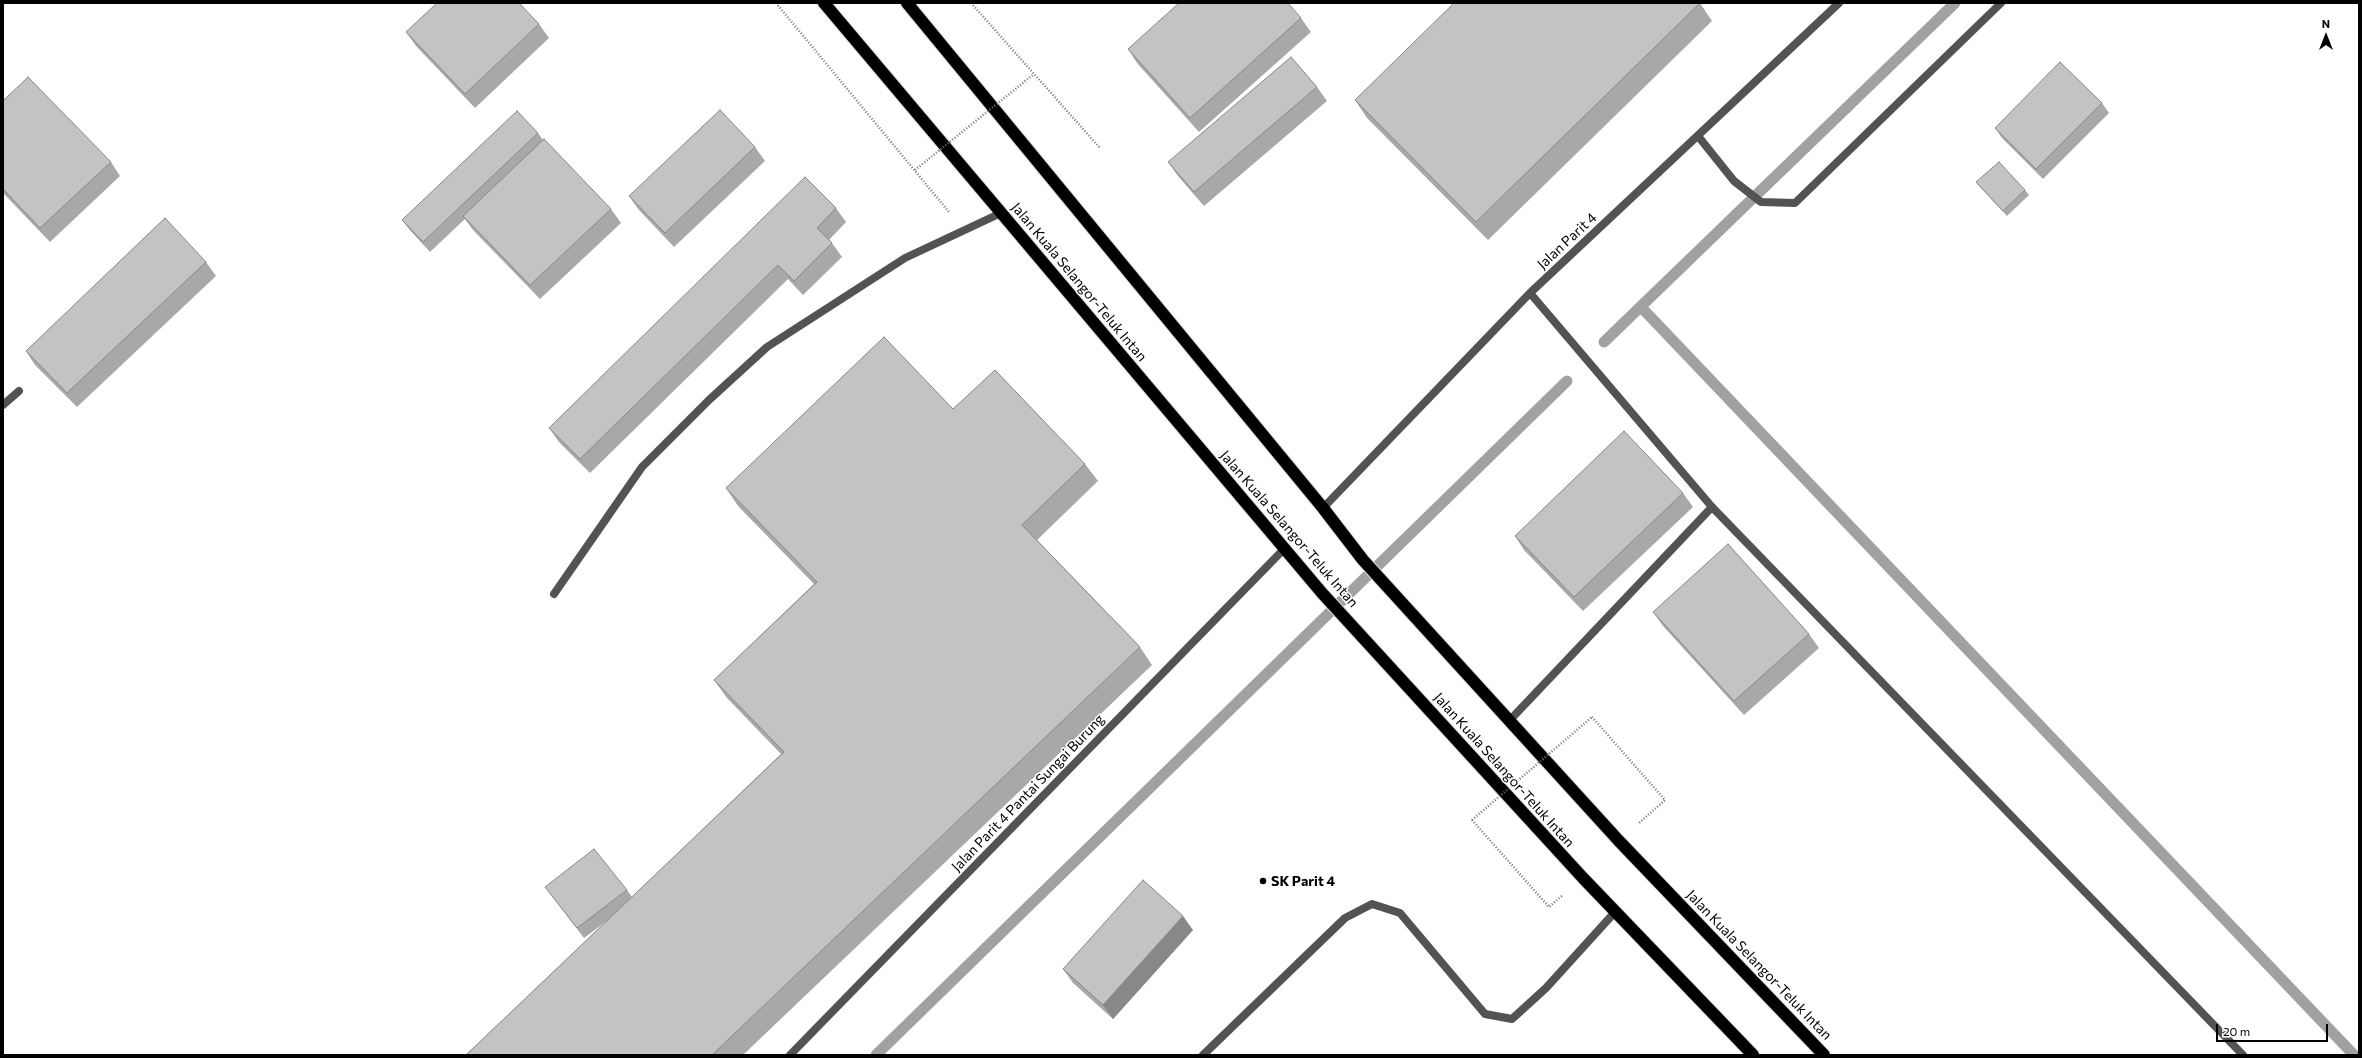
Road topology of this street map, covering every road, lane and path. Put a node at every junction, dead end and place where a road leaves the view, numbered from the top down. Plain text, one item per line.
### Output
1 (776, 3) edge
2 (824, 3) edge
3 (907, 3) edge
4 (971, 3) edge
5 (1839, 3) edge
6 (2001, 3) edge
7 (1034, 74) junction
8 (1698, 136) junction
9 (1100, 148) dead end
10 (915, 170) junction
11 (1001, 213) junction
12 (965, 230) junction
13 (1530, 293) junction
14 (19, 391) dead end
15 (3, 405) edge
16 (1712, 507) junction
17 (1323, 508) junction
18 (1284, 549) junction
19 (554, 594) dead end
20 (1510, 720) junction
21 (1619, 841) junction
22 (1549, 907) dead end
23 (1615, 912) junction
24 (790, 1055) edge
25 (1203, 1055) edge
26 (1753, 1055) edge
27 (1824, 1055) edge
28 (2243, 1055) edge

1 - 10 path
2 - 11 highway, Jalan Kuala Selangor-Teluk Intan
3 - 17 highway, Jalan Kuala Selangor-Teluk Intan
4 - 7 path
5 - 8 street, Jalan Parit 4
6 - 8 street
7 - 9 path
7 - 10 path, bridge
8 - 13 street, Jalan Parit 4
10 - 12 path
11 - 12 street
11 - 18 highway, Jalan Kuala Selangor-Teluk Intan
12 - 19 street
13 - 16 street
13 - 17 street, Jalan Parit 4
14 - 15 street
16 - 20 street
16 - 28 street
17 - 20 highway, Jalan Kuala Selangor-Teluk Intan
18 - 23 highway, Jalan Kuala Selangor-Teluk Intan
18 - 24 street, Jalan Parit 4 Pantai Sungai Burung
20 - 21 highway, Jalan Kuala Selangor-Teluk Intan
21 - 22 path, bridge
21 - 27 highway, Jalan Kuala Selangor-Teluk Intan
23 - 25 street
23 - 26 highway, Jalan Kuala Selangor-Teluk Intan

